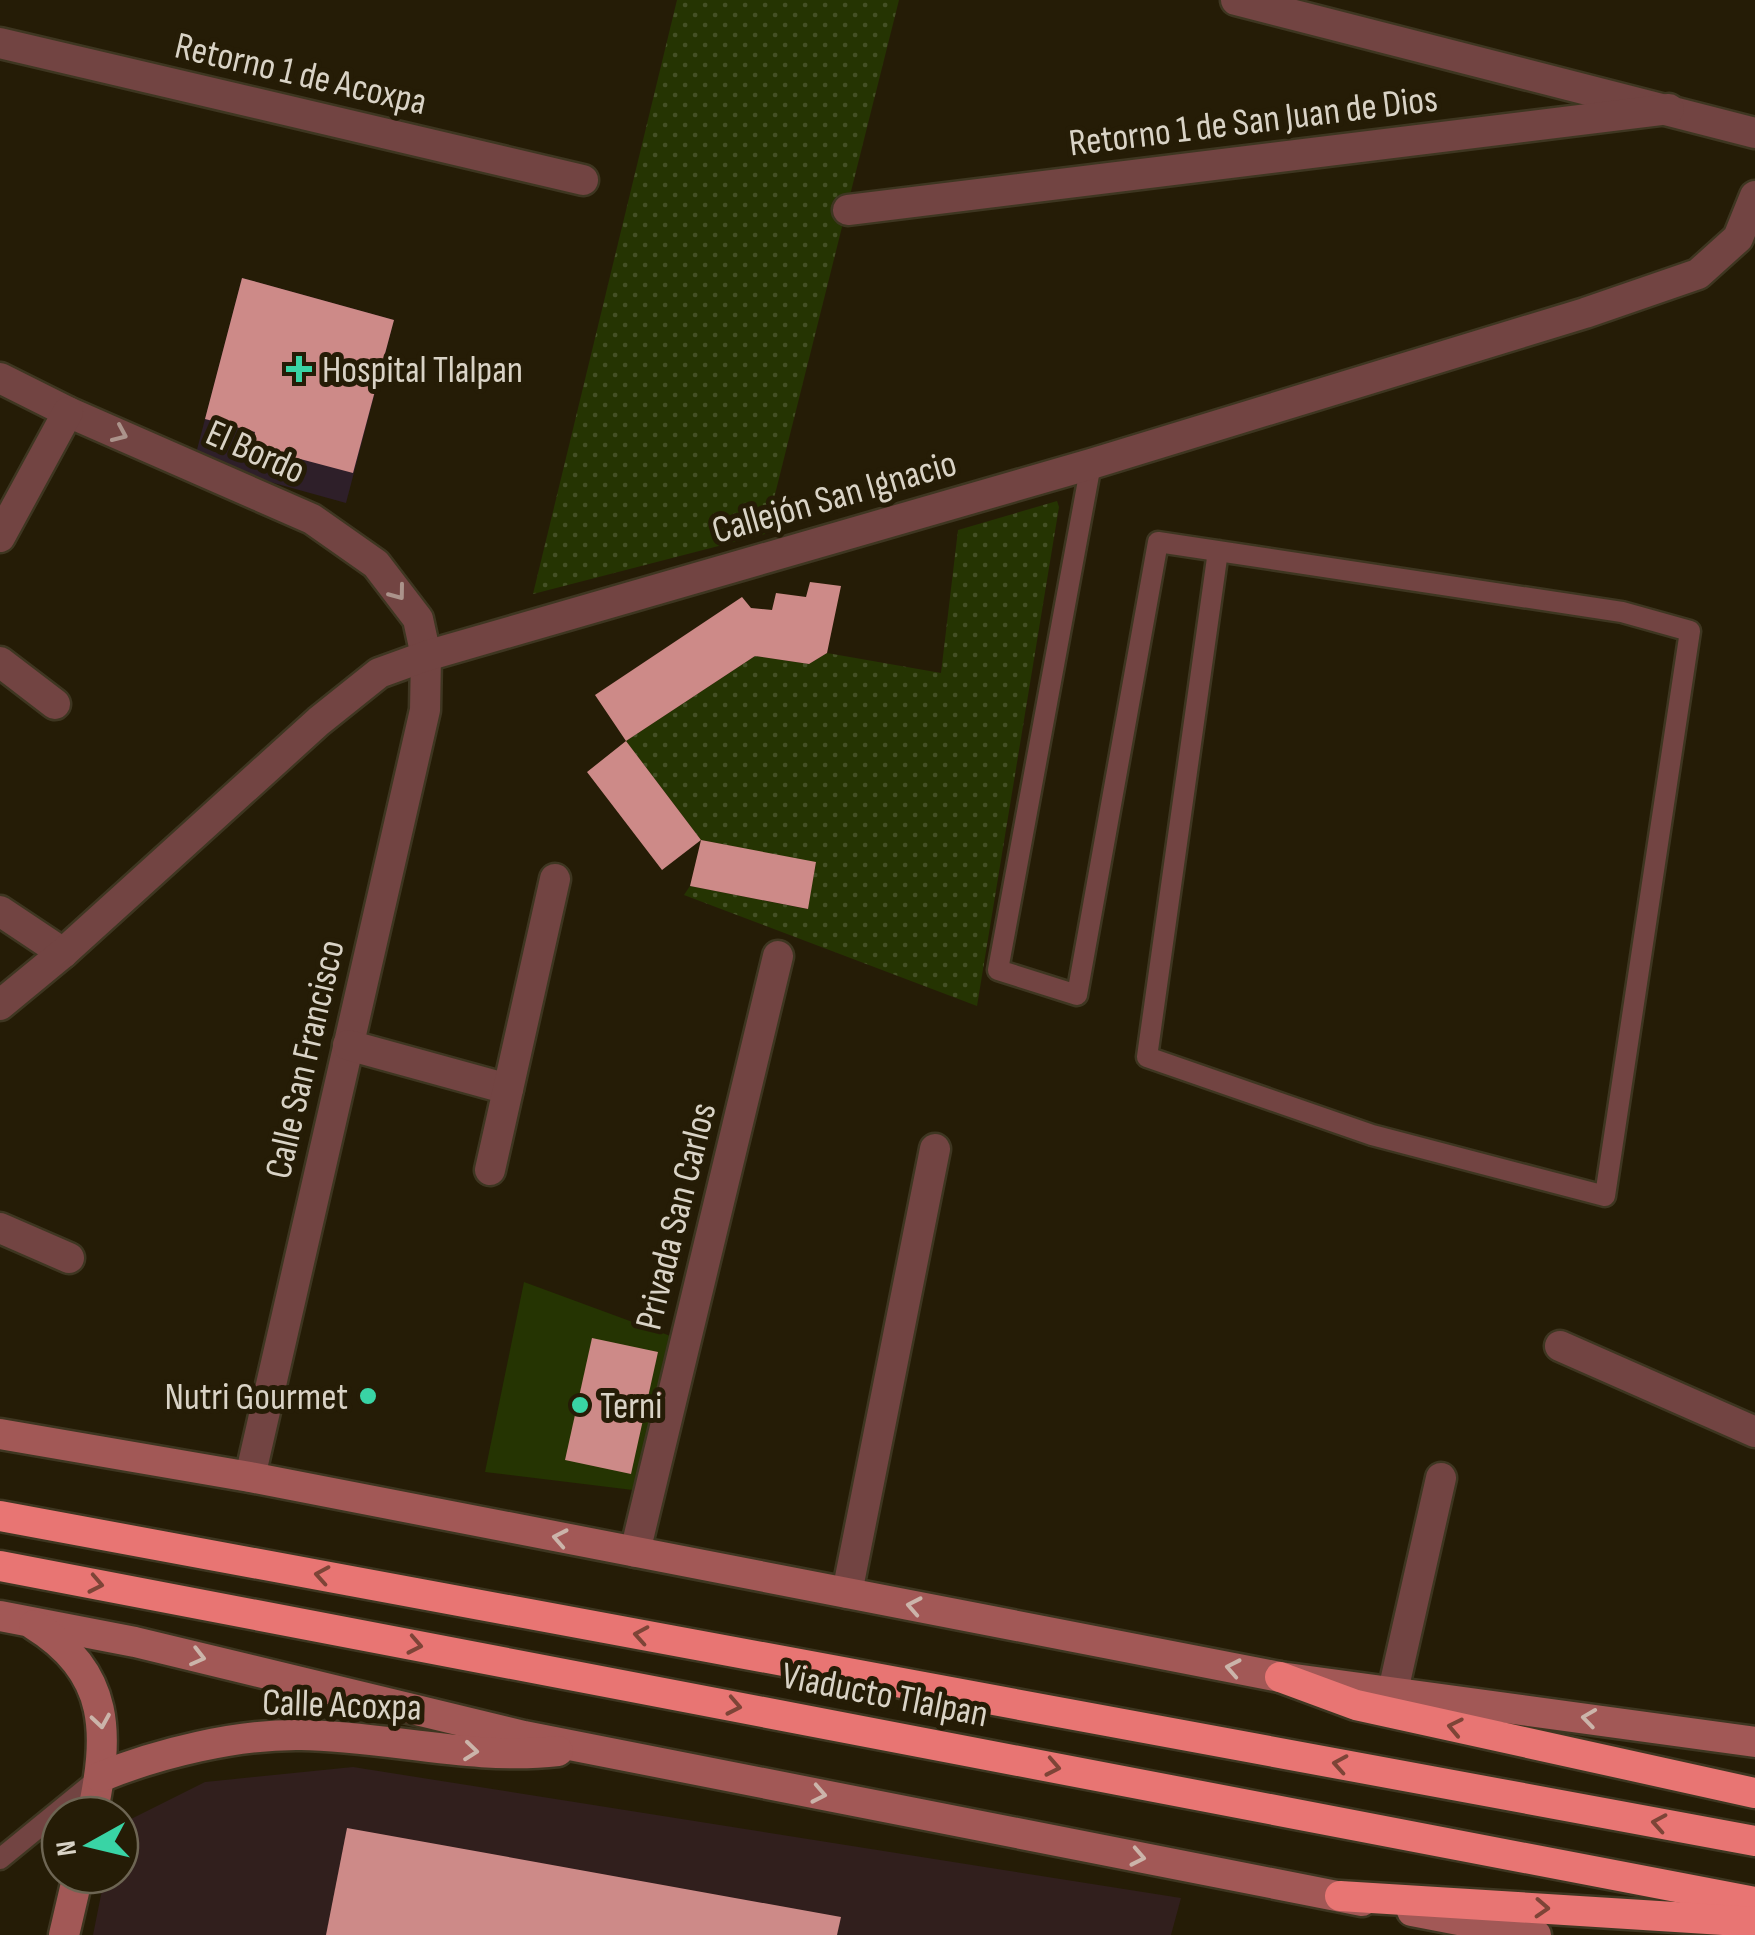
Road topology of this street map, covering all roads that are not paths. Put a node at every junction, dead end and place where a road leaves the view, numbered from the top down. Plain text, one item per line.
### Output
1 (1236, 0) edge
2 (0, 44) edge
3 (1669, 110) junction
4 (1755, 134) edge
5 (583, 180) dead end
6 (1755, 196) edge
7 (848, 210) dead end
8 (0, 378) edge
9 (68, 412) junction
10 (1090, 464) junction
11 (0, 537) edge
12 (1218, 551) junction
13 (426, 656) junction
14 (0, 662) edge
15 (55, 704) dead end
16 (554, 879) dead end
17 (0, 910) edge
18 (63, 953) junction
19 (778, 956) dead end
20 (0, 1005) edge
21 (348, 1045) junction
22 (508, 1089) junction
23 (935, 1149) dead end
24 (490, 1170) dead end
25 (0, 1228) edge
26 (69, 1258) dead end
27 (1560, 1346) dead end
28 (1755, 1432) edge
29 (6, 1437) edge
30 (250, 1477) junction
31 (1440, 1478) dead end
32 (0, 1516) edge
33 (634, 1552) junction
34 (0, 1566) edge
35 (846, 1593) junction
36 (15, 1619) edge
37 (1280, 1677) junction
38 (1393, 1691) junction
39 (1755, 1742) edge
40 (586, 1748) junction
41 (100, 1777) junction
42 (1755, 1793) edge
43 (96, 1795) edge
44 (1755, 1840) edge
45 (0, 1859) edge
46 (73, 1895) edge
47 (1340, 1896) junction
48 (1755, 1902) edge
49 (1755, 1922) edge
50 (64, 1935) edge
51 (1536, 1935) edge

1 - 3 street
2 - 5 street, Retorno 1 de Acoxpa
3 - 4 street
3 - 7 street, Retorno 1 de San Juan de Dios
6 - 10 street, Callejón San Ignacio
8 - 9 street, El Bordo
9 - 11 street
9 -> 13 street, El Bordo
10 - 12 lane
10 - 13 street, Callejón San Ignacio
12 - 12 lane
13 - 18 street, Callejón San Ignacio
13 - 21 street, Calle San Francisco
14 - 15 street
16 - 22 street
17 - 18 street
18 - 20 street, Callejón San Ignacio
19 - 33 street, Privada San Carlos
21 - 22 street
21 - 30 street, Calle San Francisco
22 - 24 street
23 - 35 street
25 - 26 street
27 - 28 street
29 - 30 main road
33 -> 30 main road
31 - 38 street
44 -> 32 highway, Viaducto Tlalpan
33 - 35 main road
34 -> 48 highway, Viaducto Tlalpan
37 -> 35 main road
36 -> 40 main road
36 -> 41 main road
37 - 38 main road
42 -> 37 highway
39 -> 38 main road
41 -> 40 main road, Calle Acoxpa
40 -> 47 main road
41 - 43 main road
41 - 45 lane
46 - 50 main road
47 -> 49 highway
47 - 51 main road

